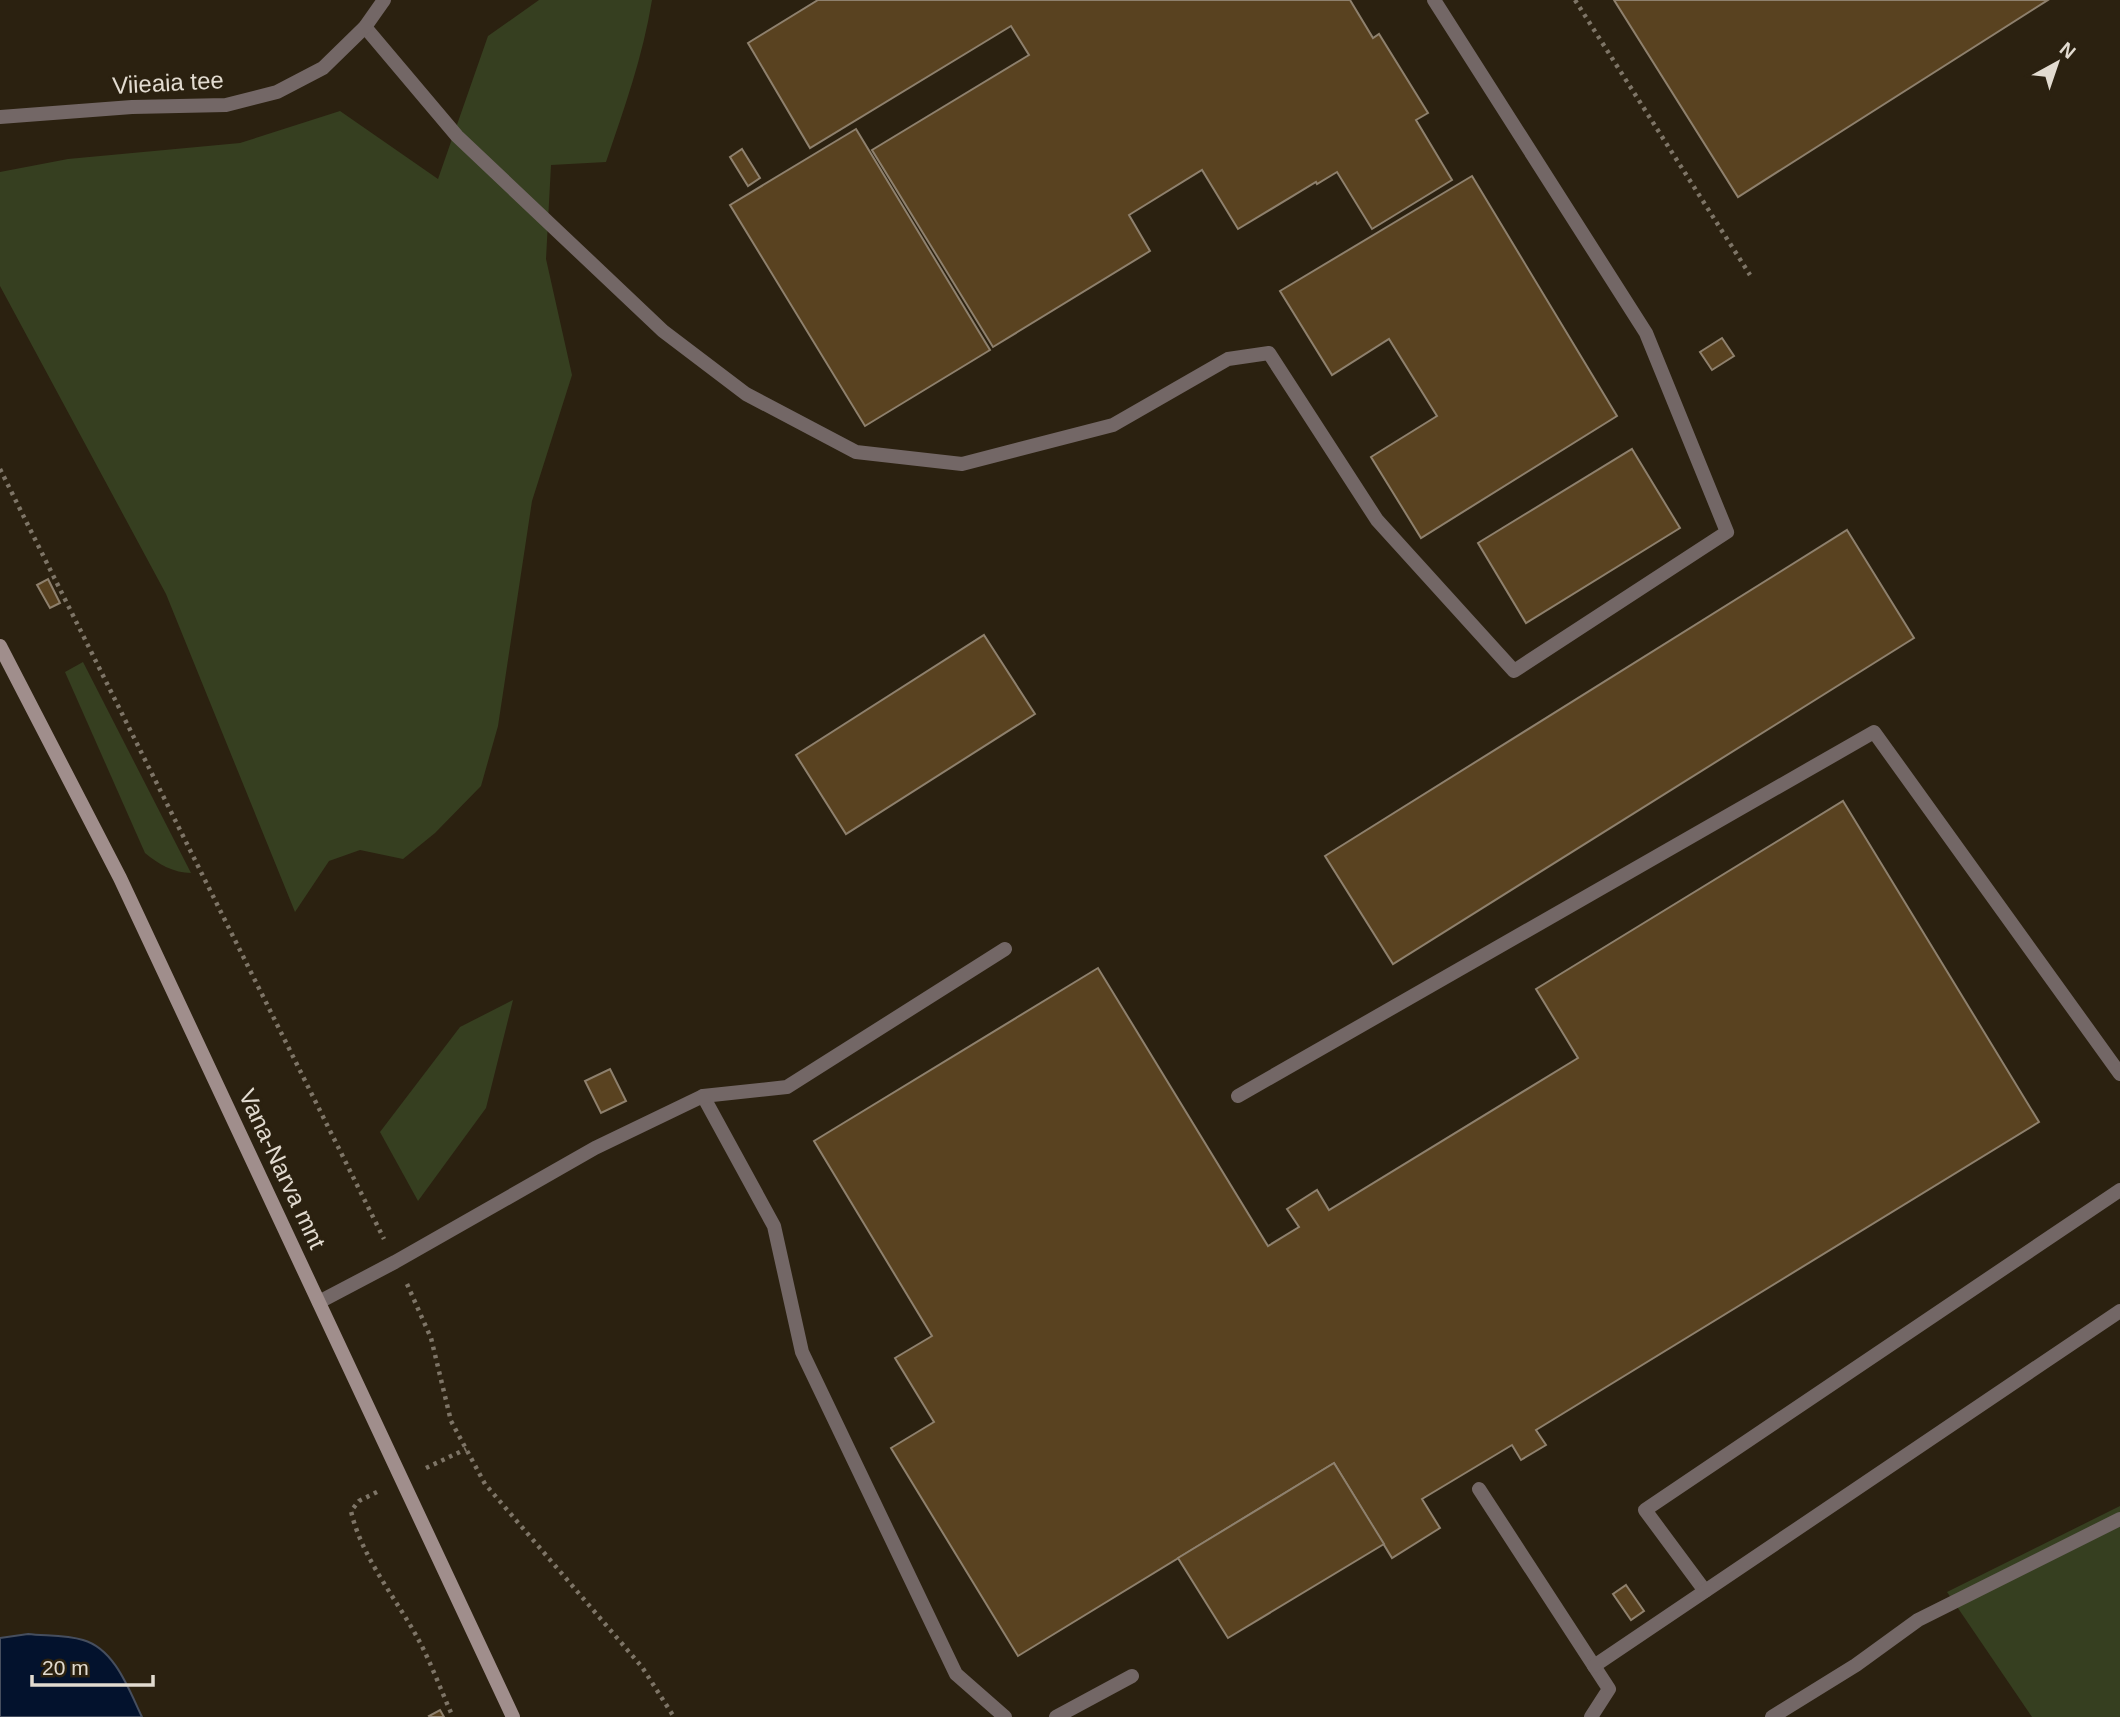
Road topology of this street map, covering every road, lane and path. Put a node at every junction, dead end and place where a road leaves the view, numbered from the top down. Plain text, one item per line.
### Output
1 (384, 0) edge
2 (1434, 0) edge
3 (1575, 0) edge
4 (365, 27) junction
5 (0, 117) edge
6 (1750, 275) dead end
7 (0, 469) edge
8 (0, 646) edge
9 (1005, 949) dead end
10 (2120, 1074) edge
11 (703, 1096) junction
12 (1238, 1097) dead end
13 (2120, 1190) edge
14 (395, 1262) junction
15 (319, 1302) junction
16 (2120, 1311) edge
17 (466, 1449) junction
18 (402, 1480) junction
19 (1479, 1489) dead end
20 (2120, 1519) edge
21 (1705, 1591) junction
22 (1594, 1666) junction
23 (1132, 1676) dead end
24 (453, 1717) edge
25 (513, 1717) edge
26 (674, 1717) edge
27 (1005, 1717) edge
28 (1056, 1717) edge
29 (1591, 1717) edge
30 (1772, 1717) edge

1 - 4 street, Viieaia tee
2 - 4 street
3 - 6 path
4 - 5 street, Viieaia tee
7 - 14 path
8 - 15 main road, Vana-Narva mnt
9 - 11 street
10 - 12 street
11 - 14 street
11 - 27 street
13 - 21 street
14 - 15 street
14 - 17 path
15 - 18 main road, Vana-Narva mnt
16 - 21 street
17 - 18 path
17 - 26 path
18 - 24 path
18 - 25 main road, Vana-Narva mnt
19 - 22 street
20 - 30 street
21 - 22 street
22 - 29 street
23 - 28 street

